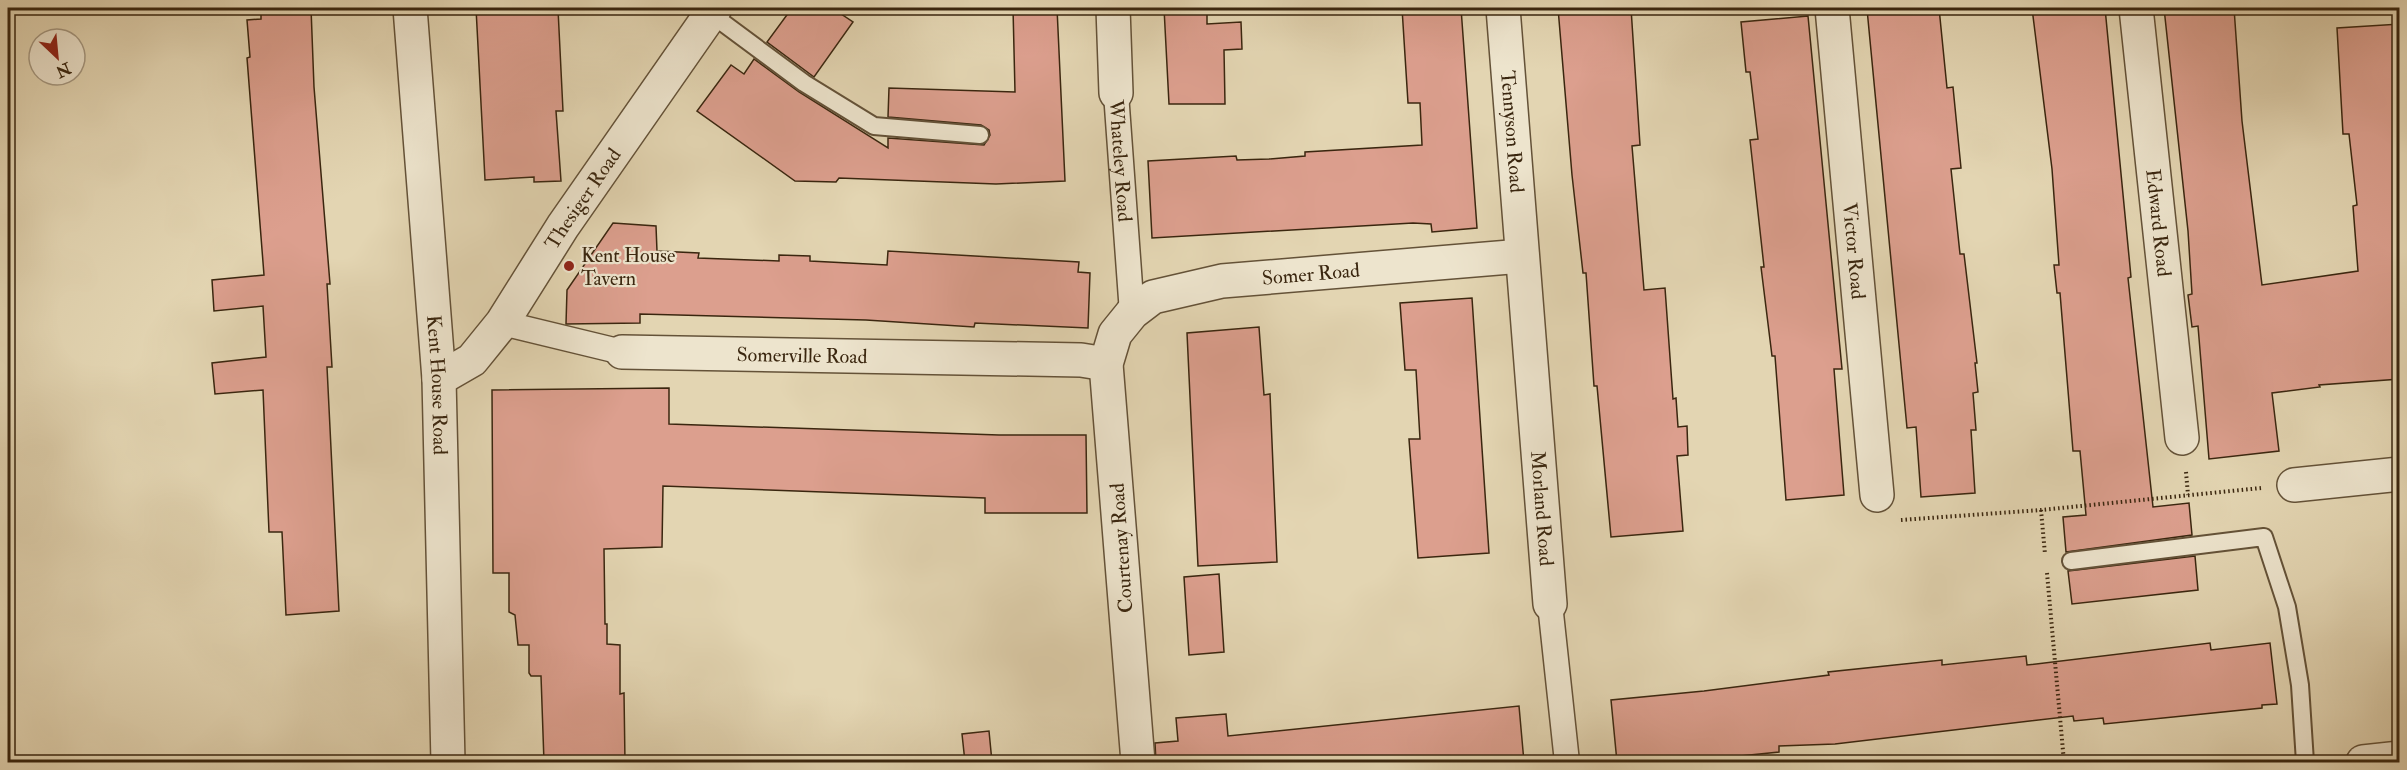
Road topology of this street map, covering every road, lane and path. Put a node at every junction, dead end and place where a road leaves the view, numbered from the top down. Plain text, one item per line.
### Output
1 (410, 8) edge
2 (1113, 8) edge
3 (1503, 8) edge
4 (1832, 8) edge
5 (2136, 8) edge
6 (713, 11) edge
7 (1116, 93) joint
8 (980, 135) dead end
9 (1522, 256) junction
10 (502, 323) junction
11 (1118, 337) junction
12 (622, 352) joint
13 (439, 379) junction
14 (2182, 438) dead end
15 (2400, 474) edge
16 (2294, 485) joint
17 (1877, 495) joint
18 (2041, 510) junction
19 (2045, 556) dead end
20 (2071, 561) dead end
21 (2046, 567) dead end
22 (1550, 604) joint
23 (2400, 758) edge
24 (448, 762) edge
25 (1138, 762) edge
26 (1567, 762) edge
27 (2064, 762) edge
28 (2305, 762) edge
29 (2363, 762) edge

1 - 13 street, Kent House Road
2 - 7 street, Whateley Road
3 - 9 street, Tennyson Road
4 - 17 street, Victor Road
5 - 14 street, Edward Road
6 - 8 lane
6 - 10 street, Thesiger Road
7 - 11 street, Whateley Road
9 - 11 street, Somer Road
9 - 22 street, Morland Road
10 - 12 street, Somerville Road
10 - 13 street, Thesiger Road
11 - 12 street, Somerville Road
11 - 25 street, Courtenay Road
13 - 24 street, Kent House Road
15 - 16 street
16 - 18 path
17 - 18 path
18 - 19 path
20 - 28 lane
21 - 27 path
22 - 26 street, Morland Road
23 - 29 street

